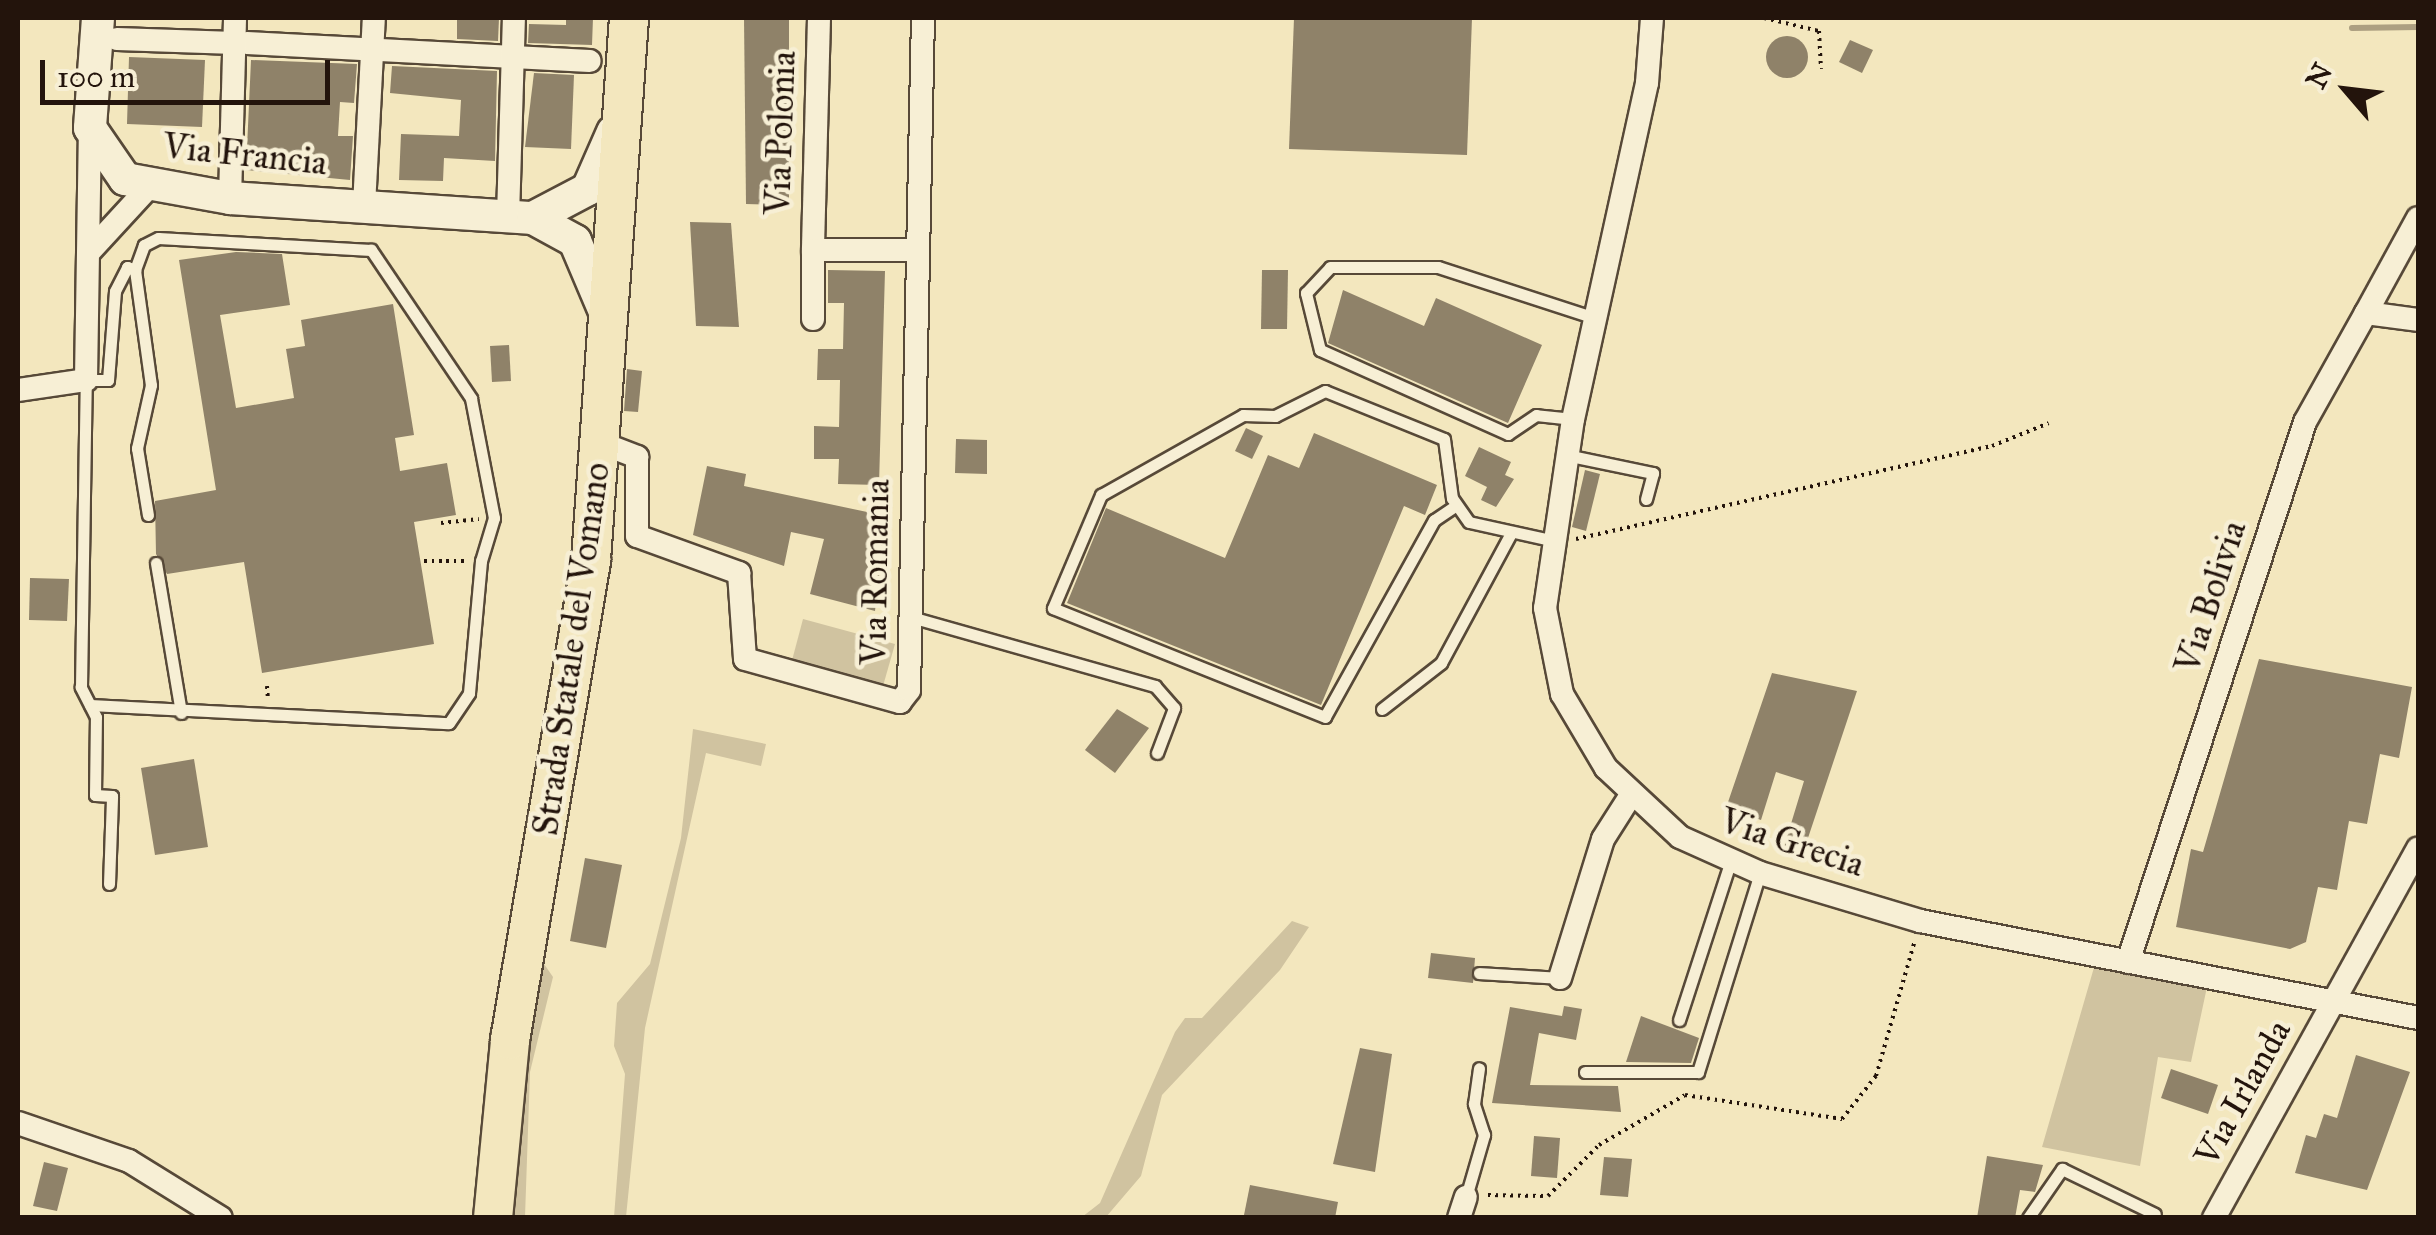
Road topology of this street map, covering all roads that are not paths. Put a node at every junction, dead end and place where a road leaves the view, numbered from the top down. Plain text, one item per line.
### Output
1 (235, 18) edge
2 (374, 18) edge
3 (514, 18) edge
4 (629, 18) edge
5 (820, 18) edge
6 (923, 18) edge
7 (1652, 18) edge
8 (107, 28) edge
9 (241, 43) junction
10 (373, 47) junction
11 (513, 56) junction
12 (590, 61) dead end
13 (624, 88) junction
14 (90, 128) junction
15 (137, 183) junction
16 (230, 198) junction
17 (364, 206) junction
18 (89, 208) junction
19 (540, 218) junction
20 (2418, 218) edge
21 (616, 222) junction
22 (813, 250) junction
23 (916, 250) junction
24 (89, 253) junction
25 (135, 270) junction
26 (2366, 313) junction
27 (1594, 318) junction
28 (813, 319) dead end
29 (2418, 320) edge
30 (609, 324) junction
31 (86, 380) junction
32 (18, 390) edge
33 (1573, 420) junction
34 (601, 443) junction
35 (1566, 455) junction
36 (1646, 499) dead end
37 (1456, 506) junction
38 (148, 516) dead end
39 (1510, 535) junction
40 (1551, 540) junction
41 (156, 563) dead end
42 (911, 618) junction
43 (90, 706) junction
44 (1382, 709) dead end
45 (181, 713) junction
46 (1157, 752) dead end
47 (1631, 795) junction
48 (2418, 849) edge
49 (1730, 863) junction
50 (1760, 873) junction
51 (109, 884) dead end
52 (2128, 962) junction
53 (1479, 973) dead end
54 (1560, 978) joint
55 (2332, 1002) junction
56 (2418, 1018) edge
57 (1679, 1020) dead end
58 (1480, 1068) dead end
59 (1584, 1072) dead end
60 (18, 1123) edge
61 (1463, 1207) edge
62 (2153, 1216) edge
63 (220, 1218) edge
64 (492, 1218) edge
65 (2028, 1218) edge
66 (2214, 1218) edge

1 - 9 street
2 - 10 street
3 - 11 street
4 - 13 main road, Strada Statale del Vomano
5 - 22 street, Via Polonia
6 - 23 street, Via Romania
7 - 27 street, Via Grecia
8 - 9 street
8 - 14 main road
9 - 10 street
9 - 16 street
10 - 11 street
10 - 17 street
11 - 12 street
11 - 19 street
13 - 19 main road
13 - 21 main road, Strada Statale del Vomano
14 - 15 main road, Via Francia
14 - 18 street
15 - 16 main road, Via Francia
15 - 18 street
15 - 24 street
16 - 17 main road, Via Francia
17 - 19 main road, Via Francia
18 - 24 street
19 - 21 main road, Via Francia
19 - 30 main road
20 - 26 street, Via Bolivia
21 - 30 main road, Strada Statale del Vomano
22 - 23 street, Via Polonia
22 - 28 street, Via Polonia
23 - 42 street, Via Romania
24 - 31 street
25 - 31 lane
25 - 38 lane
25 - 45 lane
26 - 29 street
26 - 52 street, Via Bolivia
27 - 33 street, Via Grecia
27 - 33 lane
30 - 34 main road, Strada Statale del Vomano
31 - 32 street
31 - 43 lane
33 - 35 street, Via Grecia
34 - 42 street, Via Romania
34 - 64 main road, Strada Statale del Vomano
35 - 36 lane
35 - 40 street, Via Grecia
37 - 37 lane
37 - 39 lane
39 - 40 lane
39 - 44 lane
40 - 47 street, Via Grecia
41 - 45 lane
42 - 46 lane
43 - 45 lane
43 - 51 lane
47 - 49 street, Via Grecia
47 - 54 street
48 - 55 street, Via Irlanda
49 - 50 street, Via Grecia
49 - 57 lane
50 - 52 street, Via Grecia
50 - 59 lane
52 - 55 street, Via Grecia
53 - 54 lane
55 - 56 street, Via Grecia
55 - 66 street, Via Irlanda
58 - 61 lane
60 - 63 street
62 - 65 lane

